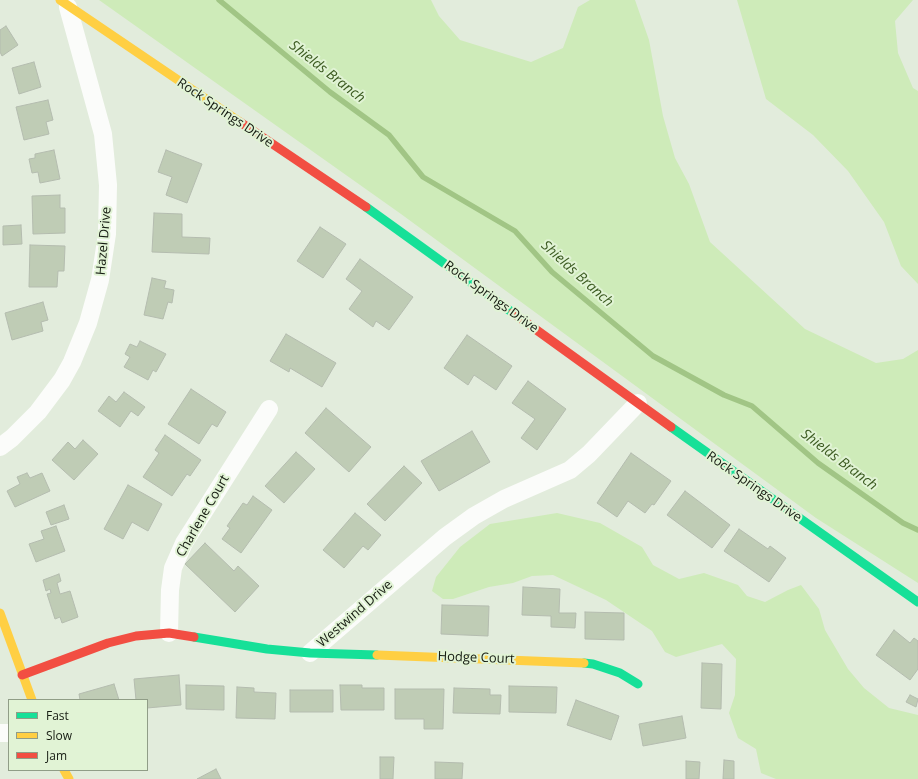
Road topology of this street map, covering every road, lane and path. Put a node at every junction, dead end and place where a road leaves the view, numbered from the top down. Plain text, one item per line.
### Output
1 (64, 4) edge
2 (638, 403) junction
3 (269, 409) dead end
4 (0, 447) edge
5 (918, 602) edge
6 (0, 613) edge
7 (169, 633) junction
8 (310, 653) junction
9 (22, 675) junction
10 (638, 684) dead end
11 (32, 699) edge

1 - 2 street, Rock Springs Drive
1 - 4 street, Hazel Drive
2 - 5 street, Rock Springs Drive
2 - 8 street, Westwind Drive
3 - 7 street, Charlene Court
6 - 9 street
7 - 8 street, Westwind Drive
7 - 9 street, Westwind Drive
8 - 10 street, Hodge Court
9 - 11 street

